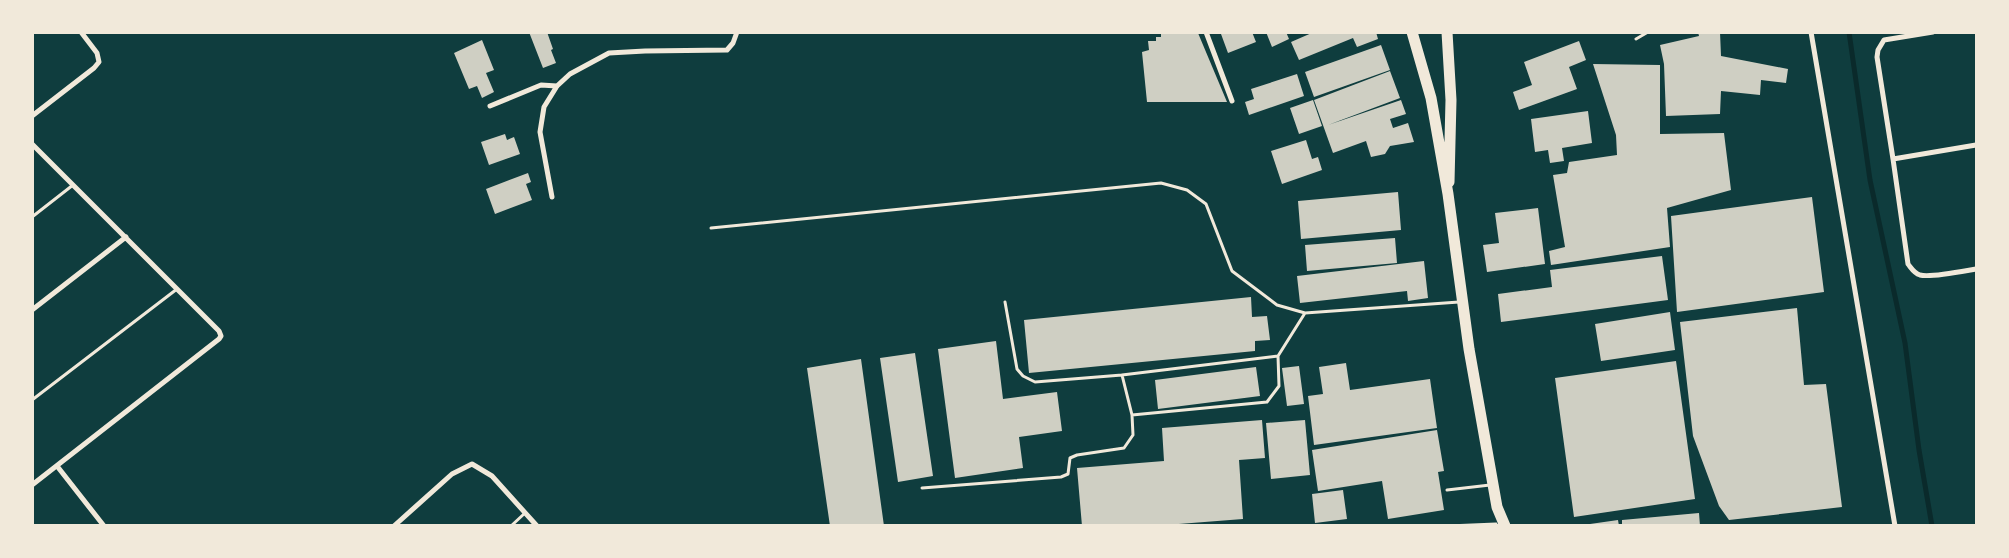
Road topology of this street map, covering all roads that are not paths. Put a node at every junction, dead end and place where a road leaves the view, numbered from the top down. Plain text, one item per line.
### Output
1 (81, 32) edge
2 (737, 32) edge
3 (1206, 32) edge
4 (1412, 32) edge
5 (1447, 32) edge
6 (1648, 32) edge
7 (1811, 32) edge
8 (1933, 32) edge
9 (1636, 38) dead end
10 (556, 86) junction
11 (1232, 101) dead end
12 (490, 106) dead end
13 (32, 116) edge
14 (32, 144) edge
15 (1976, 145) edge
16 (1893, 159) junction
17 (73, 184) junction
18 (1448, 194) junction
19 (552, 198) dead end
20 (32, 217) edge
21 (711, 228) dead end
22 (126, 238) junction
23 (1976, 269) edge
24 (177, 288) junction
25 (1463, 301) junction
26 (1005, 302) dead end
27 (32, 310) edge
28 (1305, 313) junction
29 (1278, 356) junction
30 (1122, 375) junction
31 (32, 400) edge
32 (1132, 415) junction
33 (57, 466) junction
34 (1493, 484) junction
35 (32, 485) edge
36 (922, 488) dead end
37 (1447, 490) dead end
38 (525, 512) junction
39 (1499, 525) edge
40 (104, 526) edge
41 (394, 526) edge
42 (511, 526) edge
43 (537, 526) edge
44 (1448, 526) edge
45 (1895, 526) edge

1 - 13 street
2 - 10 street
3 - 11 street
4 - 18 main road
5 - 18 main road
6 - 9 lane
7 - 45 street
8 - 16 street
10 - 12 street
10 - 19 street
14 - 17 street
15 - 16 street
16 - 23 street
17 - 20 lane
17 - 22 street
18 - 25 main road
21 - 28 lane
22 - 24 street
22 - 27 street
24 - 31 lane
24 - 33 street
25 - 28 lane
25 - 34 main road
26 - 30 lane
28 - 29 lane
29 - 30 lane
29 - 32 lane
30 - 32 lane
32 - 36 lane
33 - 35 street
33 - 40 street
34 - 37 lane
34 - 39 main road
38 - 41 street
38 - 42 lane
38 - 43 street
39 - 44 lane

